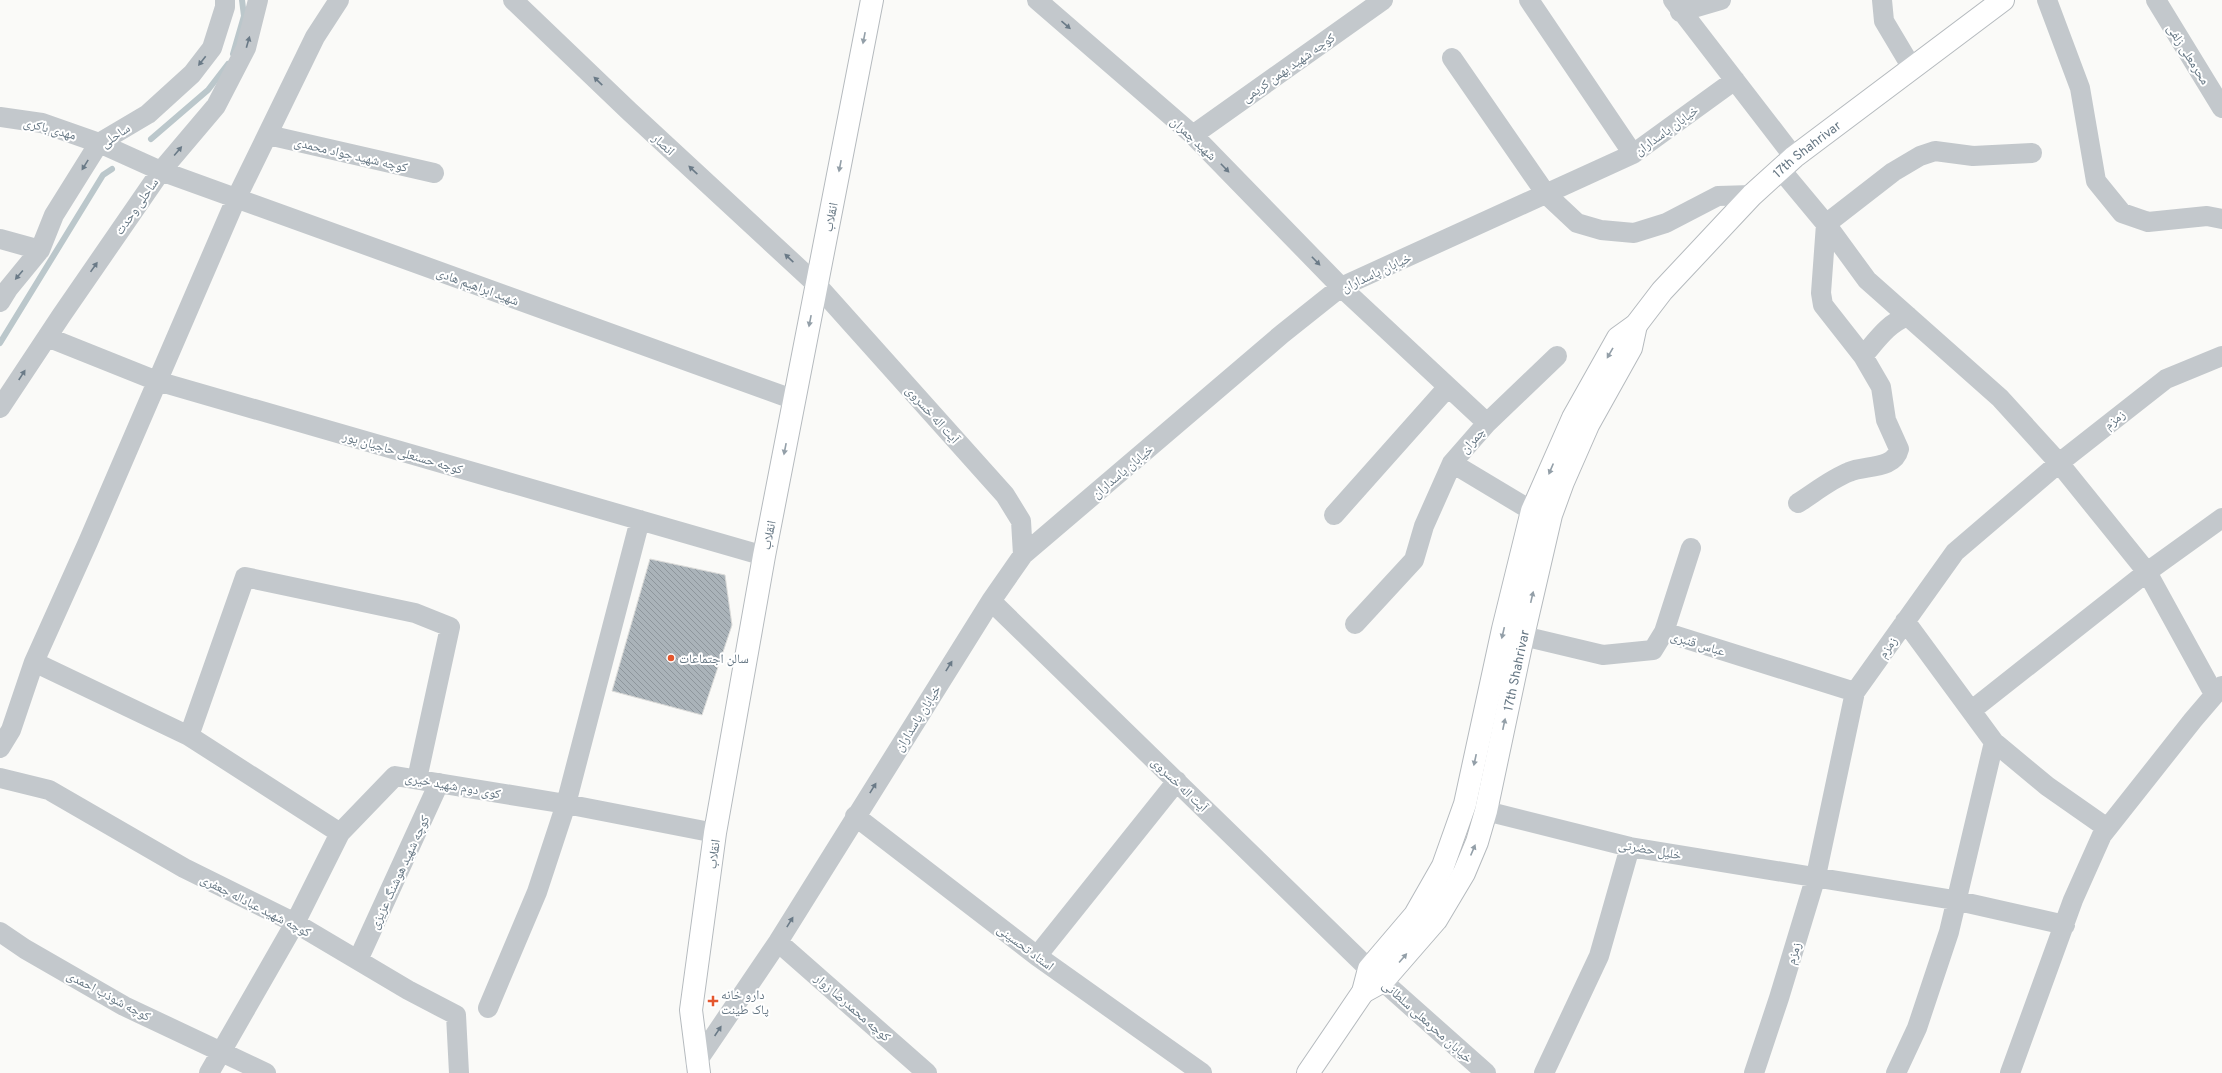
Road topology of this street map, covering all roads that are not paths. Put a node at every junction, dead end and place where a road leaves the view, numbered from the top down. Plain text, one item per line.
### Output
1 (225, 0) edge
2 (258, 0) edge
3 (339, 0) edge
4 (513, 0) edge
5 (872, 0) edge
6 (1037, 0) edge
7 (1383, 0) edge
8 (1529, 0) edge
9 (1721, 0) edge
10 (1882, 0) edge
11 (2003, 0) edge
12 (2047, 0) edge
13 (2156, 0) edge
14 (1677, 6) edge
15 (1452, 58) dead end
16 (1912, 68) junction
17 (1735, 80) junction
18 (2219, 92) edge
19 (0, 117) edge
20 (268, 135) junction
21 (1193, 135) junction
22 (99, 143) junction
23 (2032, 153) dead end
24 (1634, 154) junction
25 (1787, 164) junction
26 (161, 171) junction
27 (434, 173) dead end
28 (1546, 194) junction
29 (1752, 195) junction
30 (236, 199) junction
31 (2222, 219) edge
32 (1826, 224) junction
33 (0, 239) edge
34 (40, 250) junction
35 (817, 284) junction
36 (1341, 287) junction
37 (0, 302) edge
38 (1908, 316) junction
39 (1636, 325) junction
40 (47, 337) junction
41 (1556, 356) dead end
42 (1863, 356) junction
43 (2222, 356) edge
44 (157, 382) junction
45 (1447, 388) junction
46 (795, 400) junction
47 (0, 408) edge
48 (1486, 424) junction
49 (1452, 462) junction
50 (2059, 462) junction
51 (1798, 503) dead end
52 (1532, 511) junction
53 (1334, 515) dead end
54 (2222, 518) edge
55 (640, 520) junction
56 (1691, 548) dead end
57 (1023, 555) junction
58 (764, 556) junction
59 (2147, 572) junction
60 (990, 601) junction
61 (1905, 621) junction
62 (1355, 624) dead end
63 (1664, 632) junction
64 (1523, 636) junction
65 (34, 662) junction
66 (2218, 690) edge
67 (1856, 692) junction
68 (1972, 710) junction
69 (189, 736) junction
70 (1994, 742) junction
71 (0, 748) edge
72 (0, 778) edge
73 (417, 779) junction
74 (1177, 782) junction
75 (439, 783) junction
76 (566, 804) junction
77 (1486, 811) junction
78 (855, 816) junction
79 (2107, 828) junction
80 (340, 833) junction
81 (715, 833) junction
82 (1630, 847) junction
83 (1816, 876) junction
84 (1954, 900) junction
85 (295, 923) junction
86 (2065, 925) junction
87 (0, 932) edge
88 (778, 942) junction
89 (1037, 956) junction
90 (358, 960) junction
91 (1376, 975) junction
92 (488, 1008) dead end
93 (222, 1051) junction
94 (697, 1068) edge
95 (209, 1073) edge
96 (266, 1073) edge
97 (459, 1073) edge
98 (928, 1073) edge
99 (1202, 1073) edge
100 (1308, 1073) edge
101 (1486, 1073) edge
102 (1544, 1073) edge
103 (1754, 1073) edge
104 (1896, 1073) edge
105 (2010, 1073) edge

1 -> 22 street, ساحلی
26 -> 2 street, ساحلی وحدت
3 - 20 street
35 -> 4 street, انصار
5 -> 35 main road, انقلاب
6 -> 21 street, شهید چمران
7 - 21 street, کوچه شهید بهمن کریمی
8 - 24 street
9 - 14 street
10 - 16 street
11 - 16 main road, 17th Shahrivar
12 - 31 street
13 - 18 street, محرمعلی زلفی
14 - 17 street
15 - 28 street
16 - 25 main road, 17th Shahrivar
17 - 24 street, خیابان پاسداران
17 - 25 street
19 - 22 street, مهدی باکری
20 - 27 street, کوچه شهید جواد محمدی
20 - 30 street
21 -> 36 street, شهید چمران
22 - 26 street, مهدی باکری
22 -> 34 street, ساحلی
23 - 32 street
24 - 28 street, خیابان پاسداران
25 - 29 main road, 17th Shahrivar
25 - 32 street
26 - 30 street, شهید ابراهیم هادی
40 -> 26 street, ساحلی وحدت
28 - 29 street
28 - 36 street, خیابان پاسداران
29 - 39 main road, 17th Shahrivar
30 - 44 street
30 - 46 street, شهید ابراهیم هادی
32 - 38 street
32 - 42 street
33 - 34 street
34 -> 37 street, ساحلی
35 -> 46 main road, انقلاب
35 - 57 street, آیت اله خسروی
36 - 45 street, چمران
36 - 57 street, خیابان پاسداران
38 - 42 street
38 - 50 street
39 -> 52 main road, 17th Shahrivar
64 -> 39 main road, 17th Shahrivar
40 - 44 street, کوچه حسنعلی حاجیان پور
47 -> 40 street, ساحلی وحدت
41 - 48 street
42 - 51 street
43 - 50 street, زمزم
44 - 55 street, کوچه حسنعلی حاجیان پور
44 - 65 street
45 - 48 street, چمران
45 - 53 street
46 -> 58 main road, انقلاب
48 - 49 street, چمران
49 - 52 street
49 - 62 street, چمران
50 - 59 street
50 - 61 street, زمزم
52 -> 91 main road, 17th Shahrivar
54 - 59 street
55 - 58 street, کوچه حسنعلی حاجیان پور
55 - 76 street
56 - 63 street
57 - 60 street, خیابان پاسداران
58 - 81 main road, انقلاب
59 - 66 street
59 - 68 street
60 - 74 street, آیت اله خسروی
78 -> 60 street, خیابان پاسداران
61 - 67 street, زمزم
61 - 68 street
63 - 64 street, عباس قنبری
63 - 67 street, عباس قنبری
77 -> 64 main road, 17th Shahrivar
65 - 69 street
65 - 71 street
66 - 79 street
67 - 83 street, زمزم
68 - 70 street
69 - 73 street
69 - 80 street
70 - 79 street
70 - 84 street
72 - 85 street, کوچه شهید عباداله جعفری
73 - 75 street, کوی دوم شهید خیری
73 - 80 street, کوی دوم شهید خیری
74 - 89 street
74 - 91 street, آیت اله خسروی
75 - 76 street, کوی دوم شهید خیری
75 - 90 street, کوچه شهید هوشنگ عزیزی
76 - 81 street, کوی دوم شهید خیری
76 - 92 street
77 - 82 street, خلیل حضرتی
91 -> 77 main road, 17th Shahrivar
88 -> 78 street, خیابان پاسداران
78 - 89 street, استاد تحسینی
79 - 86 street
80 - 85 street, کوی دوم شهید خیری
81 - 94 main road, انقلاب
82 - 83 street, خلیل حضرتی
82 - 102 street
83 - 84 street, خلیل حضرتی
83 - 103 street, زمزم
84 - 86 street, خلیل حضرتی
84 - 104 street
85 - 90 street, کوچه شهید عباداله جعفری
85 - 93 street, کوی دوم شهید خیری
86 - 105 street
87 - 93 street, کوچه شوذب احمدی
94 -> 88 street, خیابان پاسداران
88 - 98 street, کوچه محمدرضا زوار
89 - 99 street, استاد تحسینی
90 - 97 street, کوچه شهید عباداله جعفری
91 - 100 main road, 17th Shahrivar
91 - 101 street, خیابان محرمعلی سلطانی
93 - 95 street, کوی دوم شهید خیری
93 - 96 street

